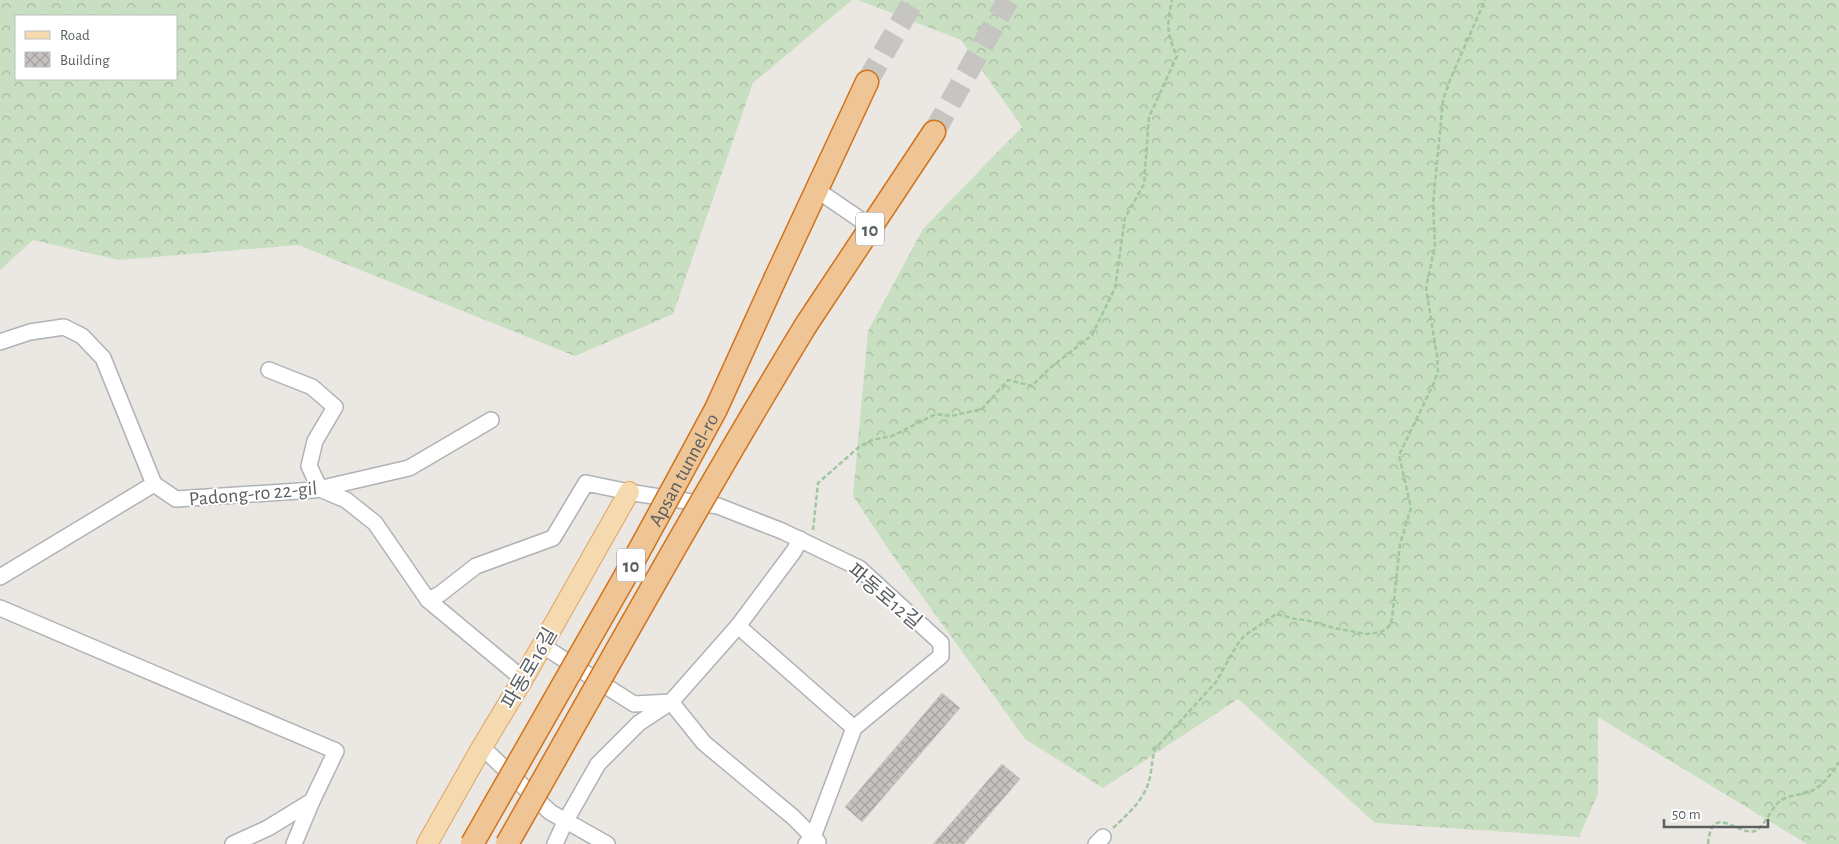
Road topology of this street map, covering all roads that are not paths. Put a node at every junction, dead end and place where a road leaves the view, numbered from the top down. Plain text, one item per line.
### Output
1 (867, 82) tunnel mouth
2 (934, 132) tunnel mouth
3 (817, 190) junction
4 (871, 227) junction
5 (0, 342) edge
6 (269, 370) dead end
7 (491, 420) dead end
8 (154, 484) junction
9 (320, 489) junction
10 (629, 492) junction
11 (804, 541) junction
12 (0, 577) edge
13 (428, 600) junction
14 (0, 608) edge
15 (738, 626) junction
16 (523, 679) junction
17 (671, 702) junction
18 (854, 728) junction
19 (482, 747) junction
20 (312, 801) junction
21 (565, 822) junction
22 (813, 842) edge
23 (233, 844) edge
24 (294, 844) edge
25 (427, 844) edge
26 (472, 844) edge
27 (507, 844) edge
28 (555, 844) edge
29 (607, 844) edge

1 - 3 highway, Apsan tunnel-ro / 10
2 - 4 highway, Apsan tunnel-ro / 10
3 - 4 street
3 - 26 highway, Apsan tunnel-ro / 10, bridge
4 - 27 highway, Apsan tunnel-ro / 10, bridge
5 - 8 street
6 - 9 street
7 - 9 street, Padong-ro 22-gil
8 - 9 street, Padong-ro 22-gil
8 - 12 street
9 - 13 street
10 - 11 street, 파동로12길
10 - 13 street, 파동로12길
10 - 16 main road, 파동로16길
11 - 15 street
11 - 18 street, 파동로12길
13 - 16 street
14 - 20 street
15 - 17 street
15 - 18 street
16 - 17 street
16 - 19 street
17 - 21 street
17 - 22 street
18 - 22 street, 파동로12길
19 - 21 street
19 - 25 main road
20 - 23 street
20 - 24 street
21 - 28 street
21 - 29 street

